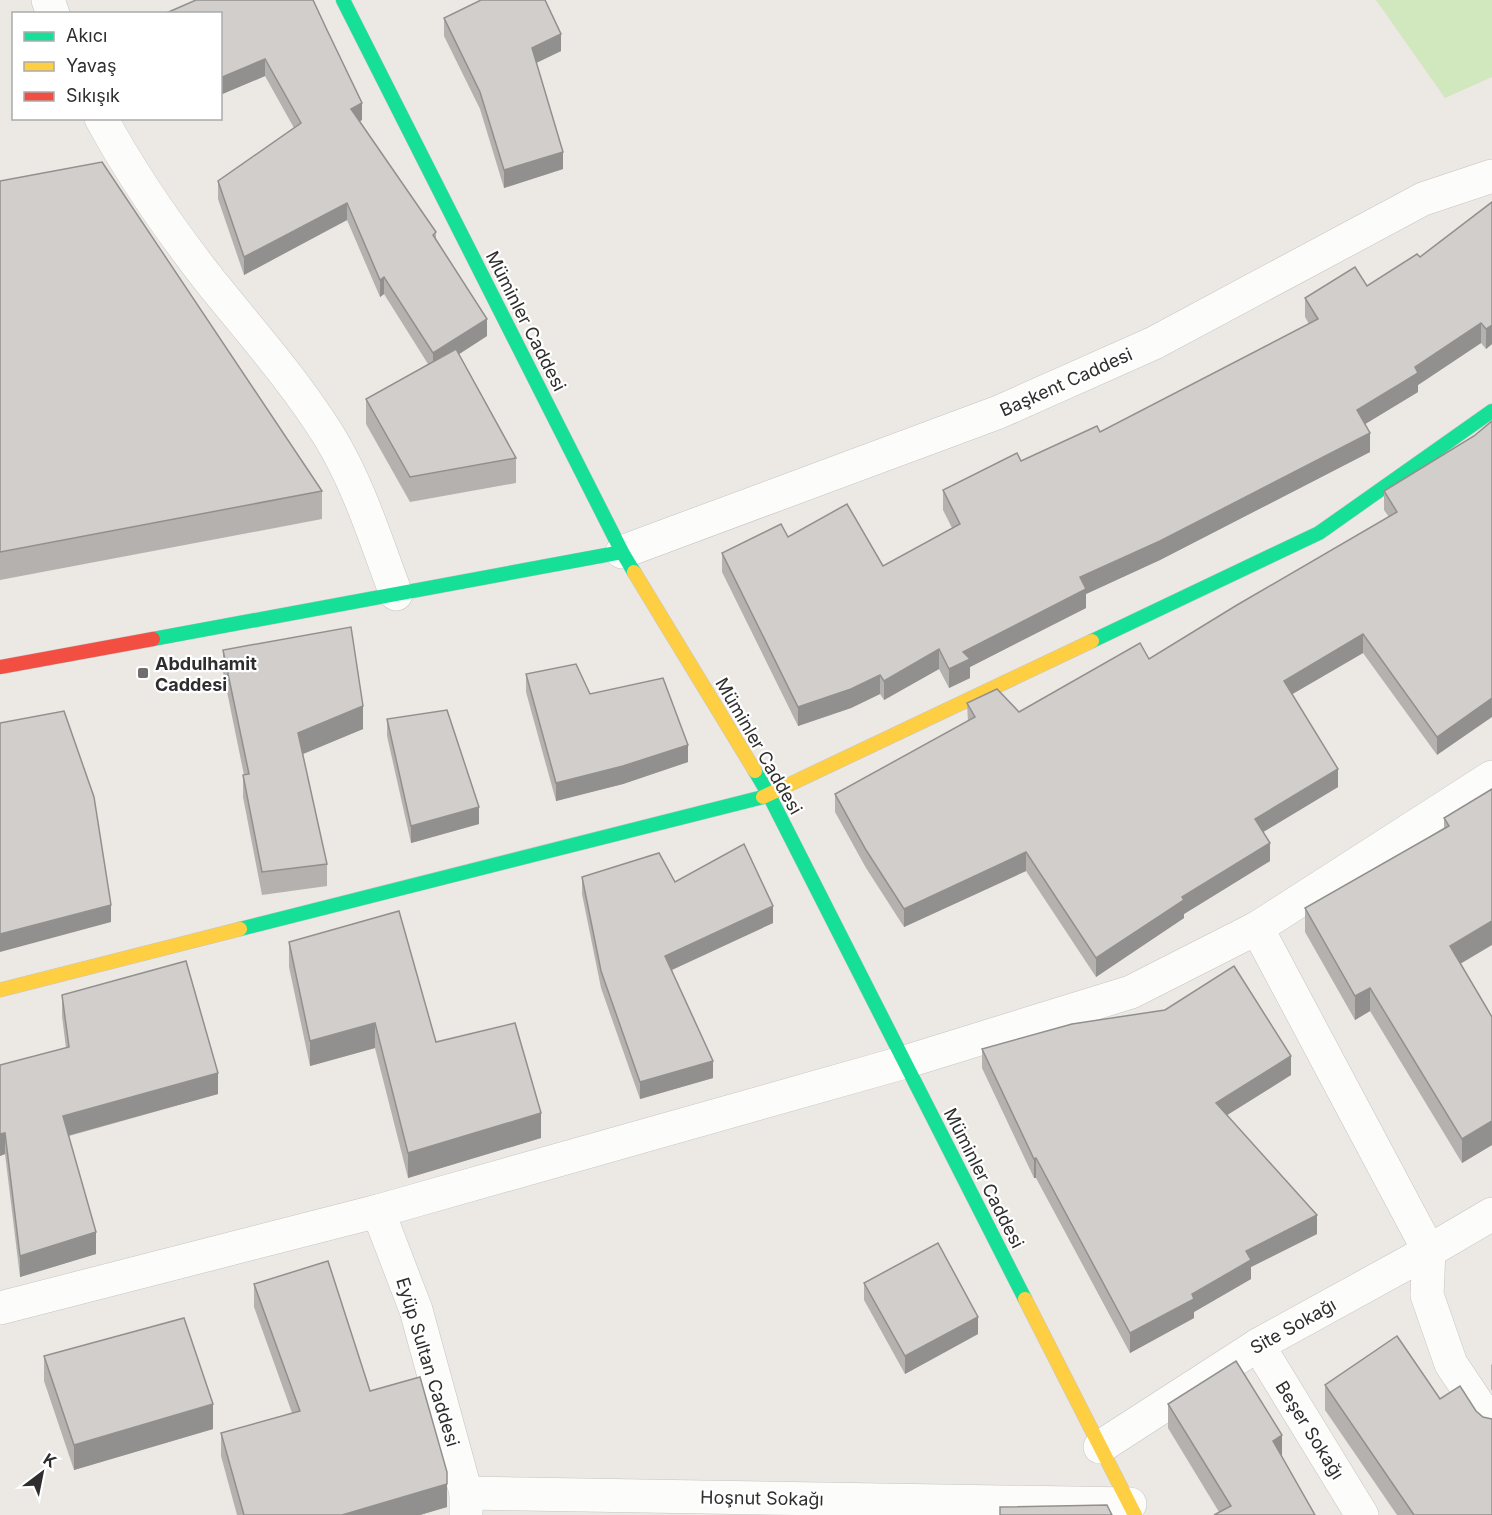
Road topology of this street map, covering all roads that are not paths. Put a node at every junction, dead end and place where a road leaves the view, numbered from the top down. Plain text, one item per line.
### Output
1 (343, 0) edge
2 (102, 120) edge
3 (1492, 176) edge
4 (1492, 411) edge
5 (622, 552) junction
6 (396, 594) junction
7 (0, 667) edge
8 (1492, 777) edge
9 (769, 795) junction
10 (1257, 928) junction
11 (0, 990) edge
12 (905, 1062) junction
13 (378, 1211) junction
14 (1492, 1214) edge
15 (1429, 1251) junction
16 (0, 1308) edge
17 (1258, 1345) junction
18 (1492, 1425) edge
19 (1100, 1447) junction
20 (466, 1504) edge
21 (1132, 1510) edge
22 (1362, 1515) edge

1 - 5 street, Müminler Caddesi
2 - 6 street
3 - 5 street, Başkent Caddesi
4 - 9 street
5 - 6 street
5 - 9 street, Müminler Caddesi
6 - 7 street
8 - 10 street
9 - 11 street
9 - 12 street, Müminler Caddesi
10 - 12 street
10 - 15 street
12 - 13 street
12 - 19 street, Müminler Caddesi
13 - 16 street
13 - 20 street, Eyüp Sultan Caddesi
14 - 15 street, Site Sokağı
15 - 17 street, Site Sokağı
15 - 18 street
17 - 19 street, Site Sokağı
17 - 22 street, Beşer Sokağı
19 - 21 street, Müminler Caddesi
20 - 21 street, Hoşnut Sokağı

